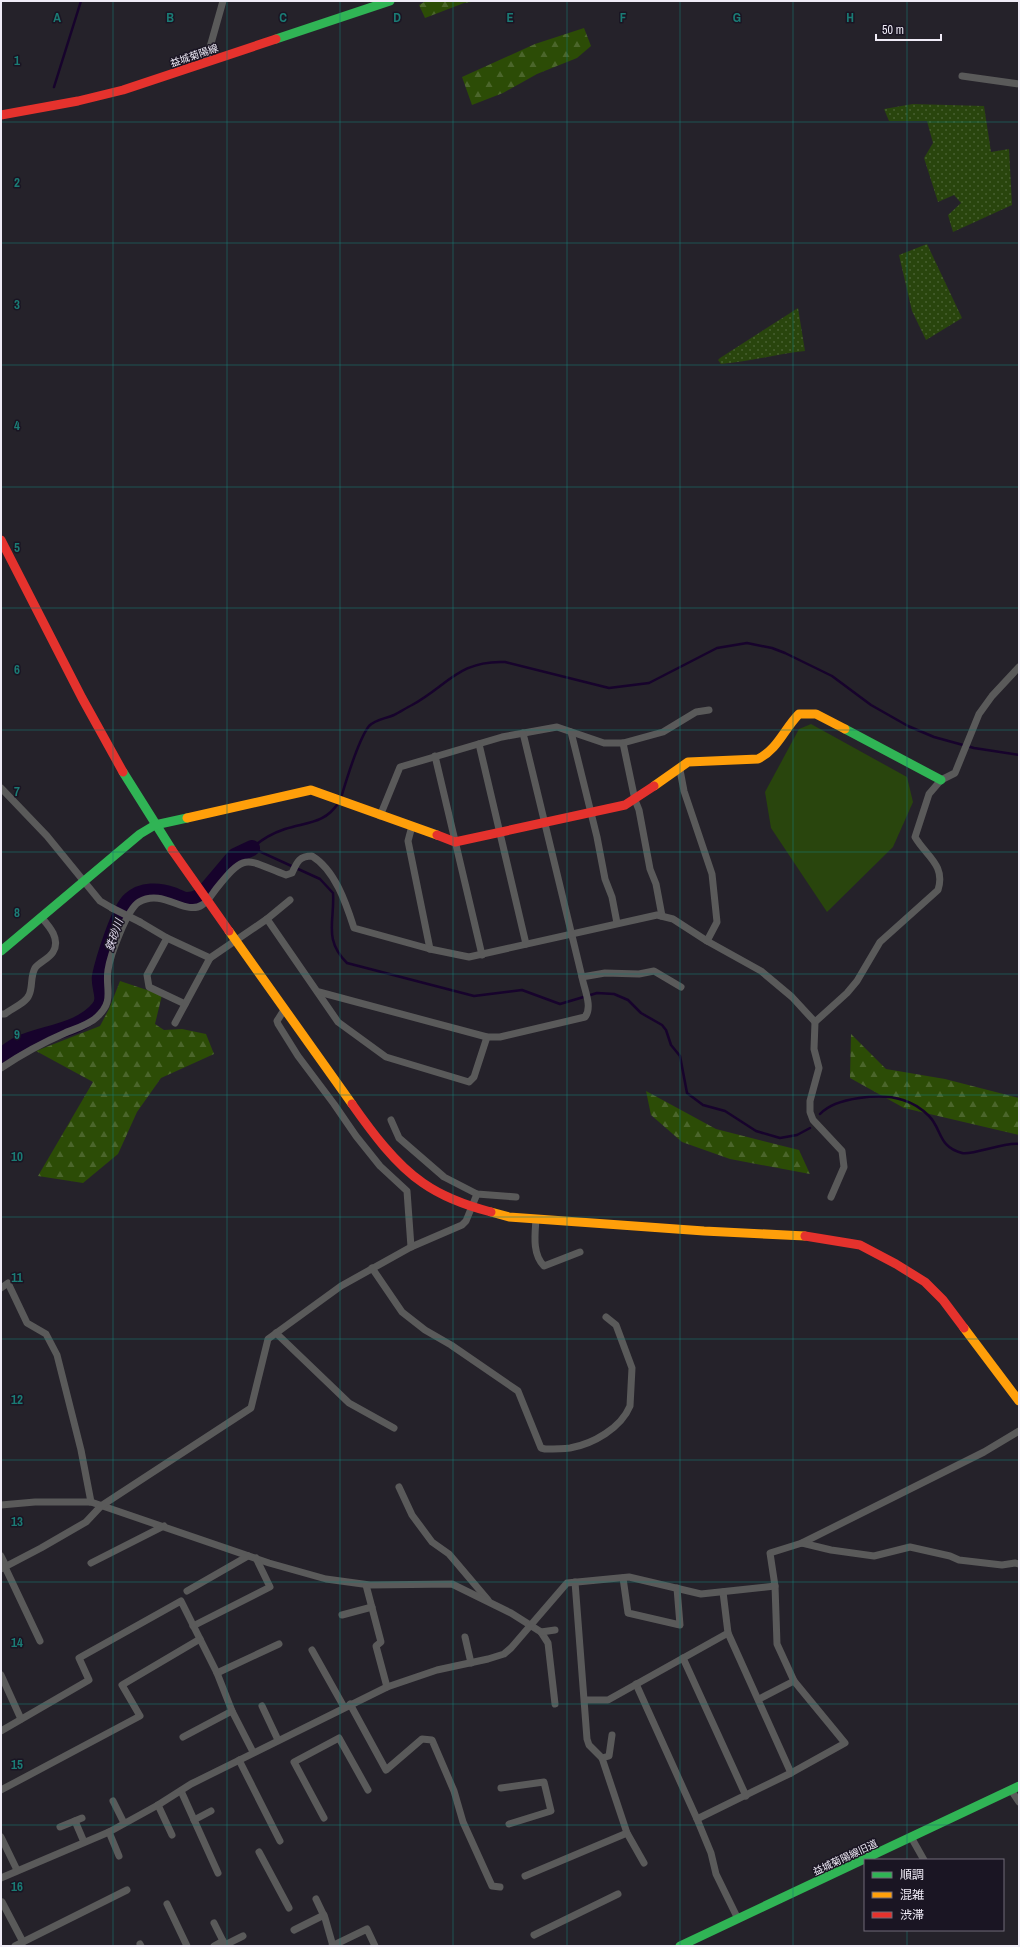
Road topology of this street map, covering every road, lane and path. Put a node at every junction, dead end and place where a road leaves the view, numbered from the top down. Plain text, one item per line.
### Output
1 (223, 1) edge
2 (390, 1) edge
3 (206, 60) junction
4 (962, 76) dead end
5 (1019, 84) edge
6 (1, 115) edge
7 (1, 540) edge
8 (1019, 667) edge
9 (709, 710) dead end
10 (571, 732) junction
11 (523, 733) junction
12 (623, 743) junction
13 (479, 744) junction
14 (435, 756) junction
15 (680, 770) junction
16 (941, 780) junction
17 (1, 788) edge
18 (635, 800) junction
19 (591, 812) junction
20 (380, 816) junction
21 (544, 823) junction
22 (155, 825) junction
23 (412, 826) junction
24 (500, 833) junction
25 (455, 842) junction
26 (83, 882) junction
27 (290, 900) dead end
28 (662, 916) junction
29 (41, 917) junction
30 (267, 919) junction
31 (617, 923) junction
32 (572, 933) junction
33 (167, 938) junction
34 (236, 940) junction
35 (707, 942) junction
36 (526, 944) junction
37 (430, 949) junction
38 (1, 951) edge
39 (482, 955) junction
40 (210, 958) junction
41 (583, 980) junction
42 (681, 987) dead end
43 (319, 992) junction
44 (185, 1004) junction
45 (284, 1010) junction
46 (1, 1014) edge
47 (815, 1022) junction
48 (175, 1023) dead end
49 (486, 1037) junction
50 (1, 1068) edge
51 (391, 1120) dead end
52 (477, 1194) junction
53 (516, 1197) dead end
54 (831, 1197) dead end
55 (471, 1207) junction
56 (536, 1219) junction
57 (411, 1247) junction
58 (580, 1252) dead end
59 (372, 1268) junction
60 (1, 1288) edge
61 (606, 1317) dead end
62 (276, 1333) junction
63 (1019, 1401) edge
64 (394, 1428) dead end
65 (1019, 1431) edge
66 (399, 1487) dead end
67 (91, 1502) junction
68 (1, 1505) edge
69 (101, 1506) junction
70 (164, 1526) junction
71 (802, 1543) junction
72 (1, 1556) edge
73 (248, 1556) junction
74 (256, 1558) junction
75 (91, 1563) dead end
76 (1019, 1564) edge
77 (4, 1567) edge
78 (622, 1578) junction
79 (575, 1582) junction
80 (366, 1585) junction
81 (775, 1586) junction
82 (677, 1588) junction
83 (187, 1591) dead end
84 (723, 1592) junction
85 (491, 1604) junction
86 (372, 1607) junction
87 (342, 1615) dead end
88 (194, 1626) junction
89 (530, 1626) junction
90 (555, 1630) dead end
91 (541, 1632) junction
92 (728, 1633) junction
93 (465, 1637) dead end
94 (200, 1639) junction
95 (40, 1641) dead end
96 (279, 1644) dead end
97 (312, 1650) dead end
98 (683, 1658) junction
99 (471, 1663) junction
100 (217, 1673) junction
101 (2, 1678) edge
102 (794, 1681) junction
103 (636, 1684) junction
104 (387, 1687) junction
105 (759, 1699) junction
106 (585, 1700) junction
107 (554, 1704) dead end
108 (262, 1706) dead end
109 (347, 1706) junction
110 (232, 1711) junction
111 (21, 1719) junction
112 (1, 1731) edge
113 (612, 1735) dead end
114 (183, 1736) dead end
115 (278, 1740) junction
116 (253, 1752) junction
117 (602, 1758) junction
118 (239, 1760) junction
119 (791, 1773) junction
120 (501, 1788) dead end
121 (1015, 1788) edge
122 (1, 1790) edge
123 (368, 1790) dead end
124 (181, 1791) junction
125 (746, 1796) junction
126 (113, 1800) dead end
127 (1019, 1802) edge
128 (158, 1806) junction
129 (211, 1811) dead end
130 (324, 1818) dead end
131 (697, 1819) junction
132 (194, 1820) junction
133 (124, 1823) junction
134 (508, 1824) dead end
135 (60, 1828) dead end
136 (109, 1832) junction
137 (627, 1833) junction
138 (172, 1835) dead end
139 (1, 1837) edge
140 (911, 1837) junction
141 (280, 1841) dead end
142 (84, 1842) junction
143 (259, 1852) dead end
144 (120, 1856) dead end
145 (864, 1859) edge
146 (865, 1859) edge
147 (923, 1859) edge
148 (644, 1863) dead end
149 (17, 1870) junction
150 (218, 1873) dead end
151 (525, 1876) dead end
152 (1, 1878) edge
153 (500, 1887) dead end
154 (127, 1890) dead end
155 (618, 1894) dead end
156 (316, 1899) dead end
157 (2, 1902) edge
158 (167, 1904) dead end
159 (289, 1908) dead end
160 (324, 1915) junction
161 (738, 1919) junction
162 (214, 1924) dead end
163 (294, 1930) dead end
164 (534, 1935) dead end
165 (243, 1936) dead end
166 (223, 1941) junction
167 (23, 1942) junction
168 (15, 1946) edge
169 (187, 1946) edge
170 (214, 1946) edge
171 (333, 1946) edge
172 (375, 1946) edge
173 (680, 1946) edge

1 - 3 street
2 - 3 street, 益城菊陽線
3 - 6 street, 益城菊陽線
4 - 5 street
7 - 22 street
8 - 16 street
9 - 12 street
10 - 11 street
10 - 12 street
10 - 19 street
11 - 13 street
11 - 21 street
12 - 18 street
13 - 14 street
13 - 24 street
14 - 20 street
14 - 25 street
15 - 16 street
15 - 18 street
15 - 35 street
16 - 47 street
17 - 26 street
18 - 19 street
18 - 28 street
19 - 21 street
19 - 31 street
20 - 22 street
20 - 23 street
21 - 24 street
21 - 32 street
22 - 26 street
22 - 34 street, bridge
23 - 25 street
23 - 37 street
24 - 25 street
24 - 36 street
25 - 39 street
26 - 29 street
26 - 33 street, bridge
27 - 30 street
28 - 31 street
28 - 35 street
29 - 38 street
29 - 46 street
30 - 34 street
30 - 43 street
31 - 32 street
32 - 36 street
32 - 41 street
33 - 40 street
33 - 44 street
34 - 40 street
34 - 45 street
35 - 47 street
36 - 39 street
37 - 39 street
37 - 50 street
40 - 44 street
41 - 42 street
41 - 49 street
43 - 49 street
43 - 49 street
44 - 48 street
45 - 55 street
45 - 57 street
47 - 54 street
51 - 52 street
52 - 53 street
52 - 55 street
55 - 56 street
55 - 57 street
56 - 58 street
56 - 63 street
57 - 59 street
59 - 61 street
59 - 62 street
60 - 67 street
62 - 64 street
62 - 69 street
65 - 71 street
66 - 85 street
67 - 68 street
67 - 69 street
69 - 70 street
69 - 77 street
70 - 73 street
70 - 75 street
71 - 76 street
71 - 81 street
72 - 77 street
73 - 74 street
73 - 83 street
74 - 80 street
74 - 88 street
77 - 95 street
78 - 79 street
78 - 82 street
78 - 82 street
79 - 89 street
79 - 106 street
80 - 85 street
80 - 86 street
81 - 84 street
81 - 102 street
82 - 84 street
84 - 92 street
85 - 89 street
86 - 87 street
86 - 104 street
88 - 94 street
88 - 111 street
89 - 91 street
89 - 99 street
90 - 91 street
91 - 107 street
92 - 98 street
92 - 105 street
93 - 99 street
94 - 100 street
94 - 122 street
96 - 100 street
97 - 109 street
98 - 103 street
98 - 125 street
99 - 104 street
100 - 110 street
101 - 111 street
102 - 105 street
102 - 119 street
103 - 106 street
103 - 131 street
104 - 109 street
105 - 119 street
106 - 117 street
108 - 115 street
109 - 115 street
109 - 153 street
110 - 114 street
110 - 116 street
111 - 112 street
113 - 117 street
115 - 116 street
116 - 118 street
117 - 137 street
118 - 124 street
118 - 141 street
119 - 125 street
120 - 134 street
121 - 127 street
121 - 140 street, 益城菊陽線旧道
123 - 130 street
124 - 128 street
124 - 132 street
125 - 131 street
126 - 133 street
128 - 133 street
128 - 138 street
129 - 132 street
131 - 161 street
132 - 150 street
133 - 136 street
135 - 142 street
136 - 142 street
136 - 144 street
137 - 148 street
137 - 151 street
139 - 149 street
140 - 146 street, 益城菊陽線旧道
140 - 147 street
142 - 149 street
143 - 159 street
145 - 161 street, 益城菊陽線旧道
149 - 152 street
154 - 167 street
155 - 164 street
156 - 160 street
157 - 167 street
158 - 169 street
160 - 163 street
160 - 171 street
161 - 173 street, 益城菊陽線旧道
162 - 166 street
165 - 166 street
166 - 170 street
167 - 168 street
171 - 172 street

